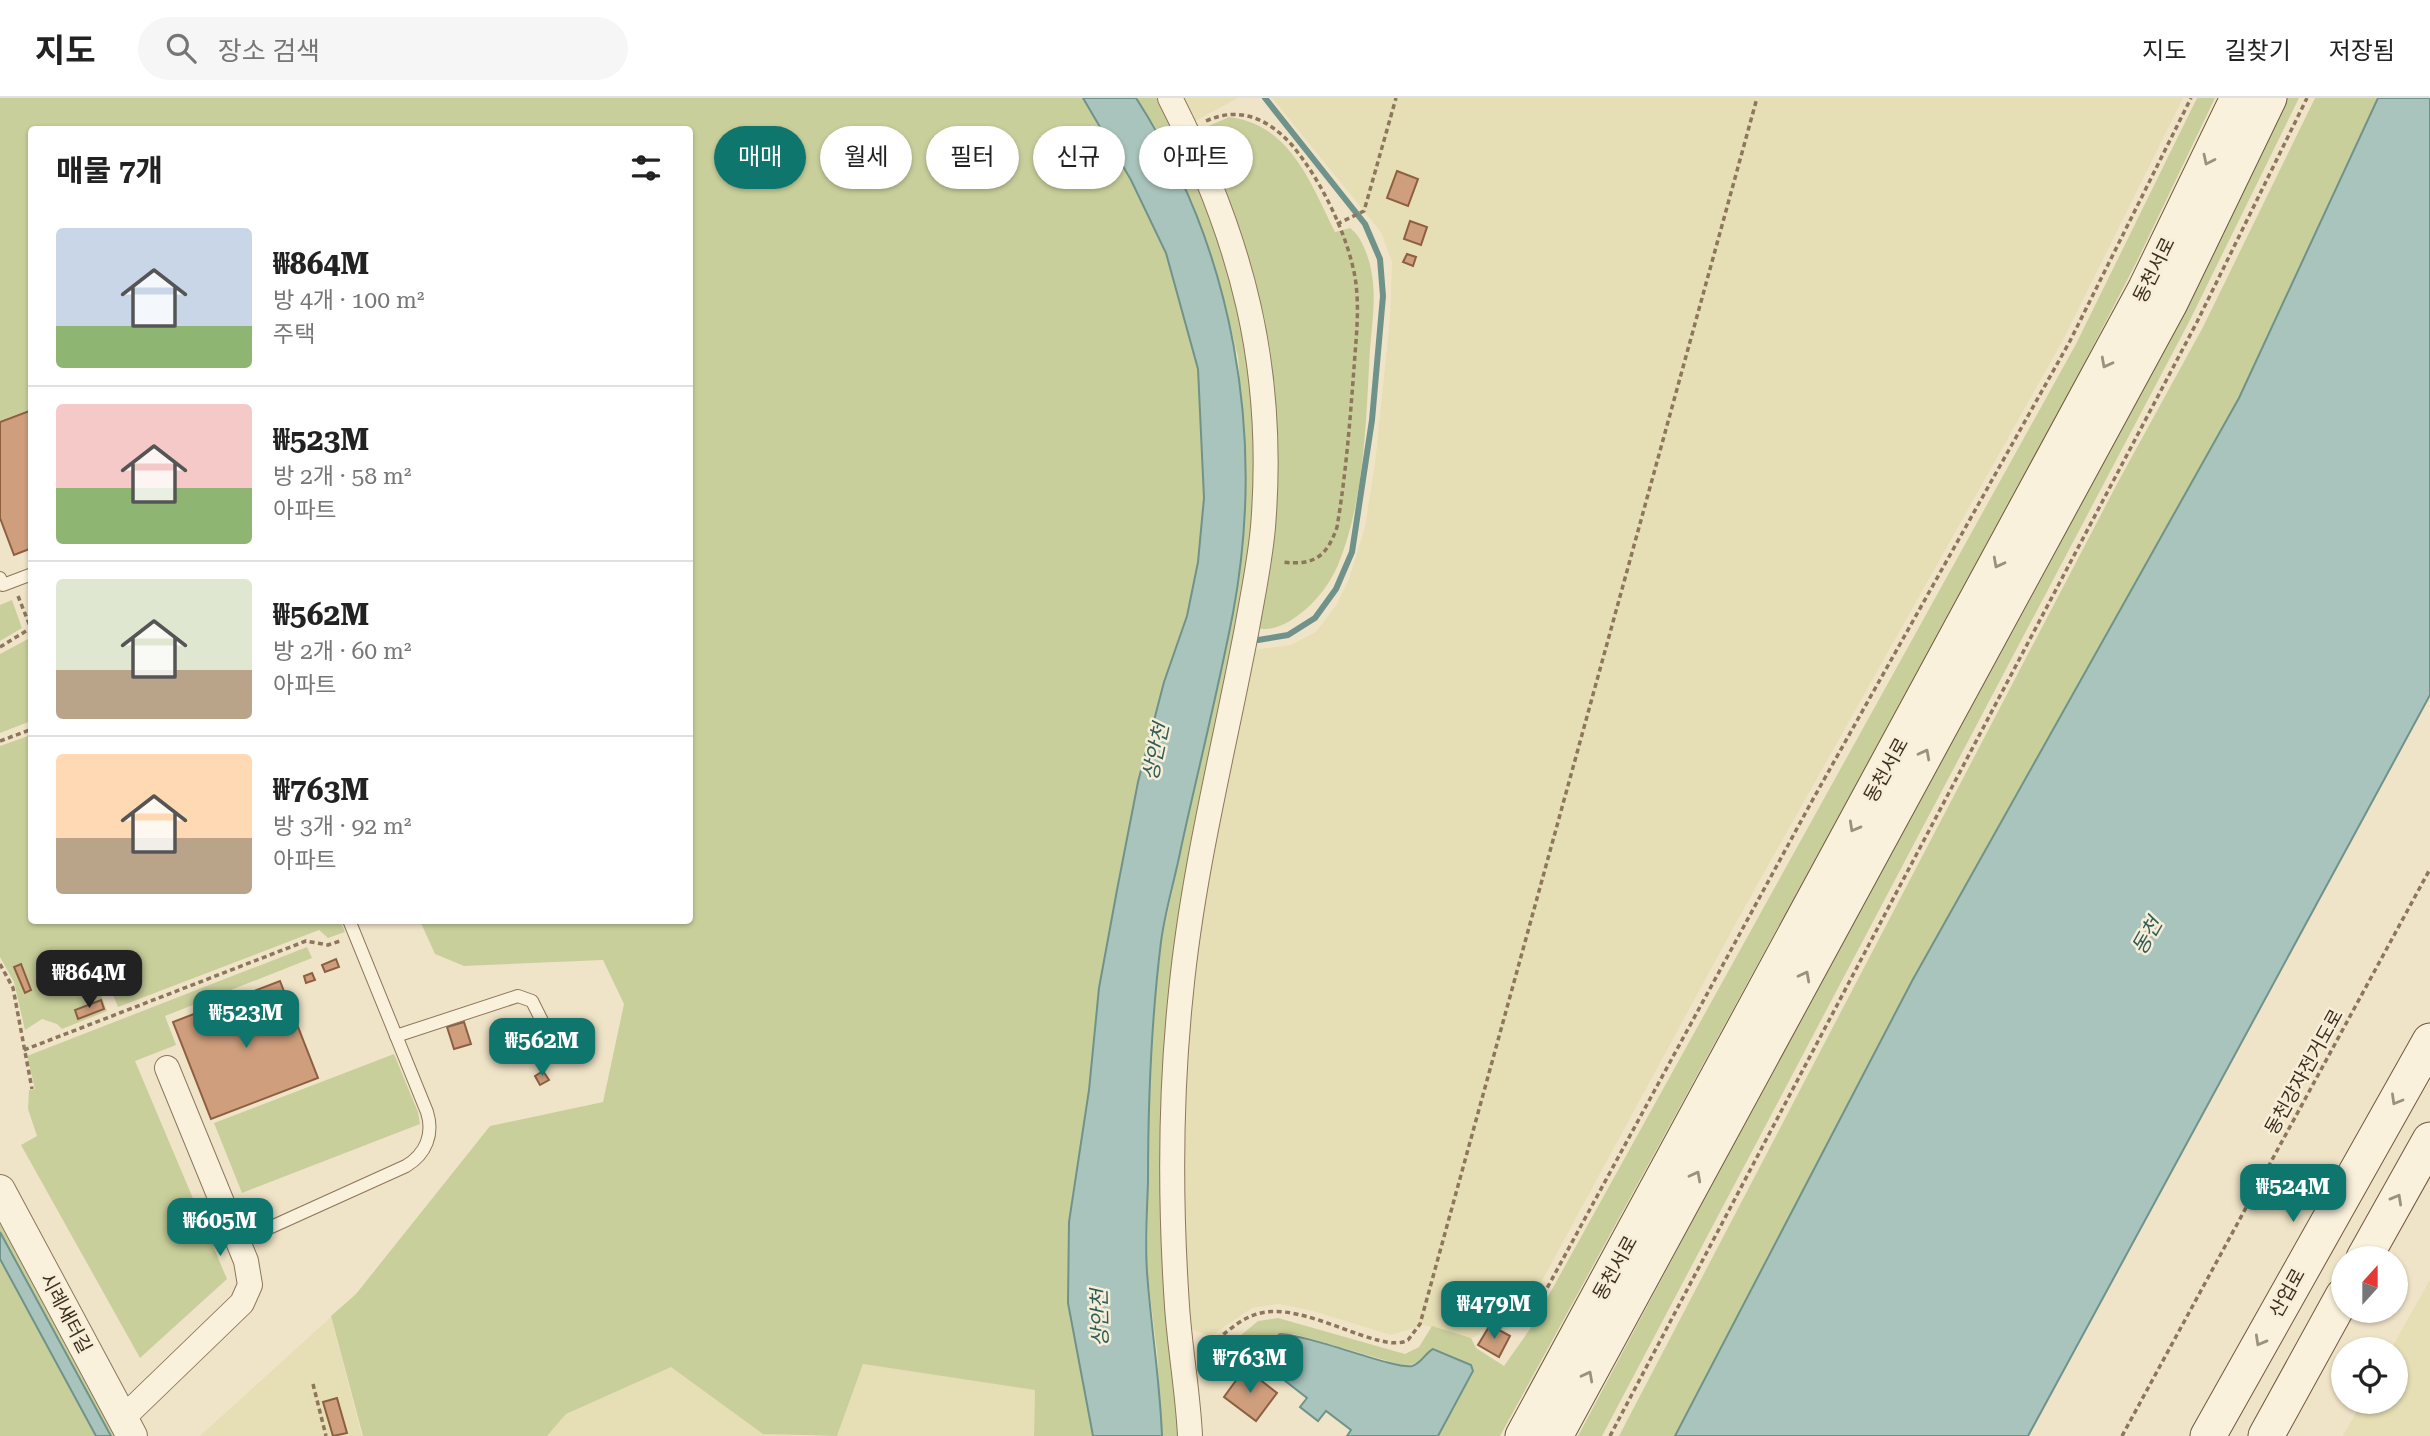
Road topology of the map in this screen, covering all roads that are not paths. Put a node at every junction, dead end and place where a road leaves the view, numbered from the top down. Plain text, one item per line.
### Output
1 (1170, 98) edge
2 (2238, 98) edge
3 (2269, 98) edge
4 (28, 575) edge
5 (6, 580) edge
6 (351, 924) edge
7 (542, 1021) dead end
8 (396, 1036) junction
9 (2430, 1041) edge
10 (167, 1068) dead end
11 (2430, 1140) edge
12 (0, 1190) edge
13 (238, 1242) junction
14 (2371, 1246) edge
15 (2331, 1318) edge
16 (128, 1427) edge
17 (1190, 1436) edge
18 (1523, 1436) edge
19 (1555, 1436) edge
20 (2208, 1436) edge
21 (2266, 1436) edge

1 - 17 street
2 -> 18 main road, 동천서로
19 -> 3 main road, 동천서로
4 - 5 lane
6 - 8 lane
7 - 8 lane
8 - 13 lane
9 -> 20 main road, 산업로
10 - 13 street
14 -> 11 main road
12 - 16 street, 시례새터길
13 - 16 street
15 - 21 main road

